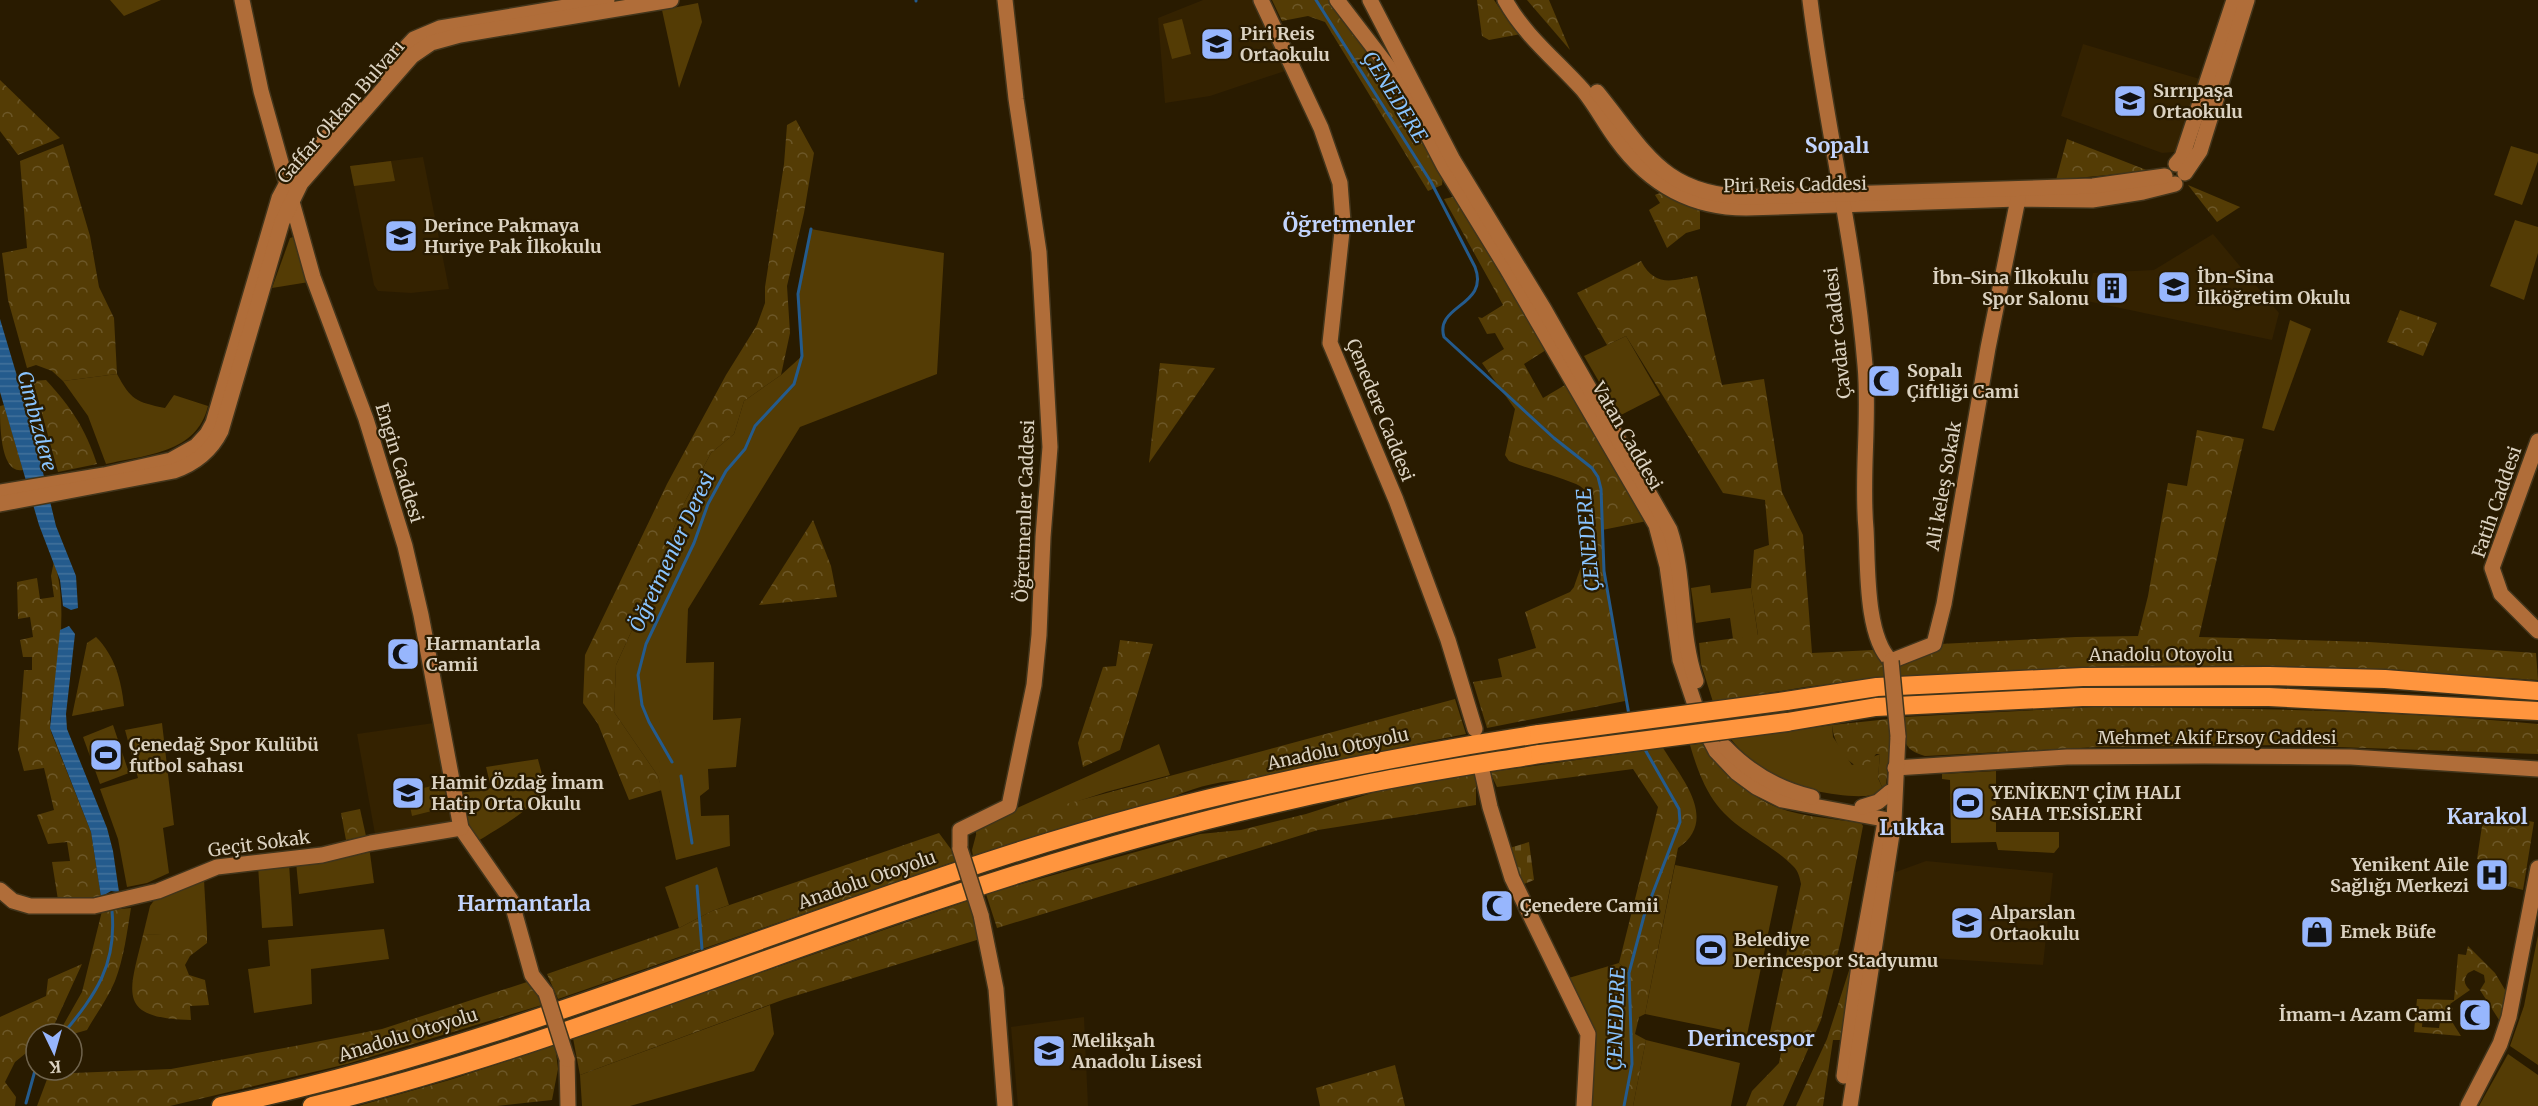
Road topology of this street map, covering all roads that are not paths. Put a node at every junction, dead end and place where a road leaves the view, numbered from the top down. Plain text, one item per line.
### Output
1 (242, 0) edge
2 (607, 0) edge
3 (671, 0) edge
4 (1005, 0) edge
5 (1261, 0) edge
6 (1362, 0) edge
7 (1370, 0) edge
8 (1383, 0) edge
9 (1504, 0) edge
10 (1517, 0) edge
11 (1810, 0) edge
12 (2234, 0) edge
13 (2247, 0) edge
14 (1340, 5) edge
15 (1379, 18) junction
16 (2175, 174) junction
17 (287, 183) junction
18 (1842, 198) junction
19 (291, 199) junction
20 (2018, 199) junction
21 (2538, 441) edge
22 (172, 465) junction
23 (0, 492) edge
24 (0, 504) edge
25 (2538, 631) edge
26 (1891, 661) junction
27 (2538, 691) edge
28 (2538, 711) edge
29 (1475, 729) dead end
30 (1898, 736) junction
31 (1927, 767) junction
32 (1895, 768) junction
33 (2538, 769) edge
34 (1482, 771) dead end
35 (1893, 793) junction
36 (1863, 811) junction
37 (1890, 816) junction
38 (461, 828) junction
39 (1880, 847) junction
40 (2538, 868) edge
41 (0, 890) edge
42 (221, 1106) edge
43 (312, 1106) edge
44 (568, 1106) edge
45 (1005, 1106) edge
46 (1584, 1106) edge
47 (1840, 1106) edge
48 (1850, 1106) edge
49 (2468, 1106) edge

1 - 17 main road, Engin Caddesi
2 - 17 main road, Gaffar Okkan Bulvarı
3 - 19 main road, Gaffar Okkan Bulvarı
4 - 45 main road, Öğretmenler Caddesi, bridge
5 - 29 main road, Çenedere Caddesi
6 - 14 main road
7 - 15 main road, Vatan Caddesi
8 - 15 main road
9 - 18 main road, Piri Reis Caddesi
10 - 18 main road, Piri Reis Caddesi
11 - 18 main road, Çavdar Caddesi
12 - 16 main road
13 - 16 main road
14 - 36 main road, Vatan Caddesi
15 - 36 main road, Vatan Caddesi
16 - 18 main road, Piri Reis Caddesi
16 - 20 main road, Piri Reis Caddesi
17 - 19 main road, Engin Caddesi
17 - 22 main road, Gaffar Okkan Bulvarı
18 - 20 main road, Piri Reis Caddesi
18 - 26 main road, Çavdar Caddesi
19 - 22 main road, Gaffar Okkan Bulvarı
19 - 38 main road, Engin Caddesi
20 - 26 main road, Ali keleş Sokak
21 - 25 main road, Fatih Caddesi
22 - 23 main road
22 - 24 main road
26 - 30 main road, bridge
27 - 42 highway, Anadolu Otoyolu, bridge
28 - 43 highway, bridge
30 - 31 main road
30 - 32 main road
31 - 32 main road, Mehmet Akif Ersoy Caddesi
31 - 33 main road, Mehmet Akif Ersoy Caddesi
31 - 35 main road
32 - 35 main road
34 - 46 main road
35 - 36 main road
35 - 37 main road
36 - 37 main road, Vatan Caddesi
36 - 39 main road
37 - 39 main road
37 - 48 main road
38 - 41 main road, Geçit Sokak
38 - 44 main road, Engin Caddesi, bridge
39 - 47 main road
40 - 49 main road

